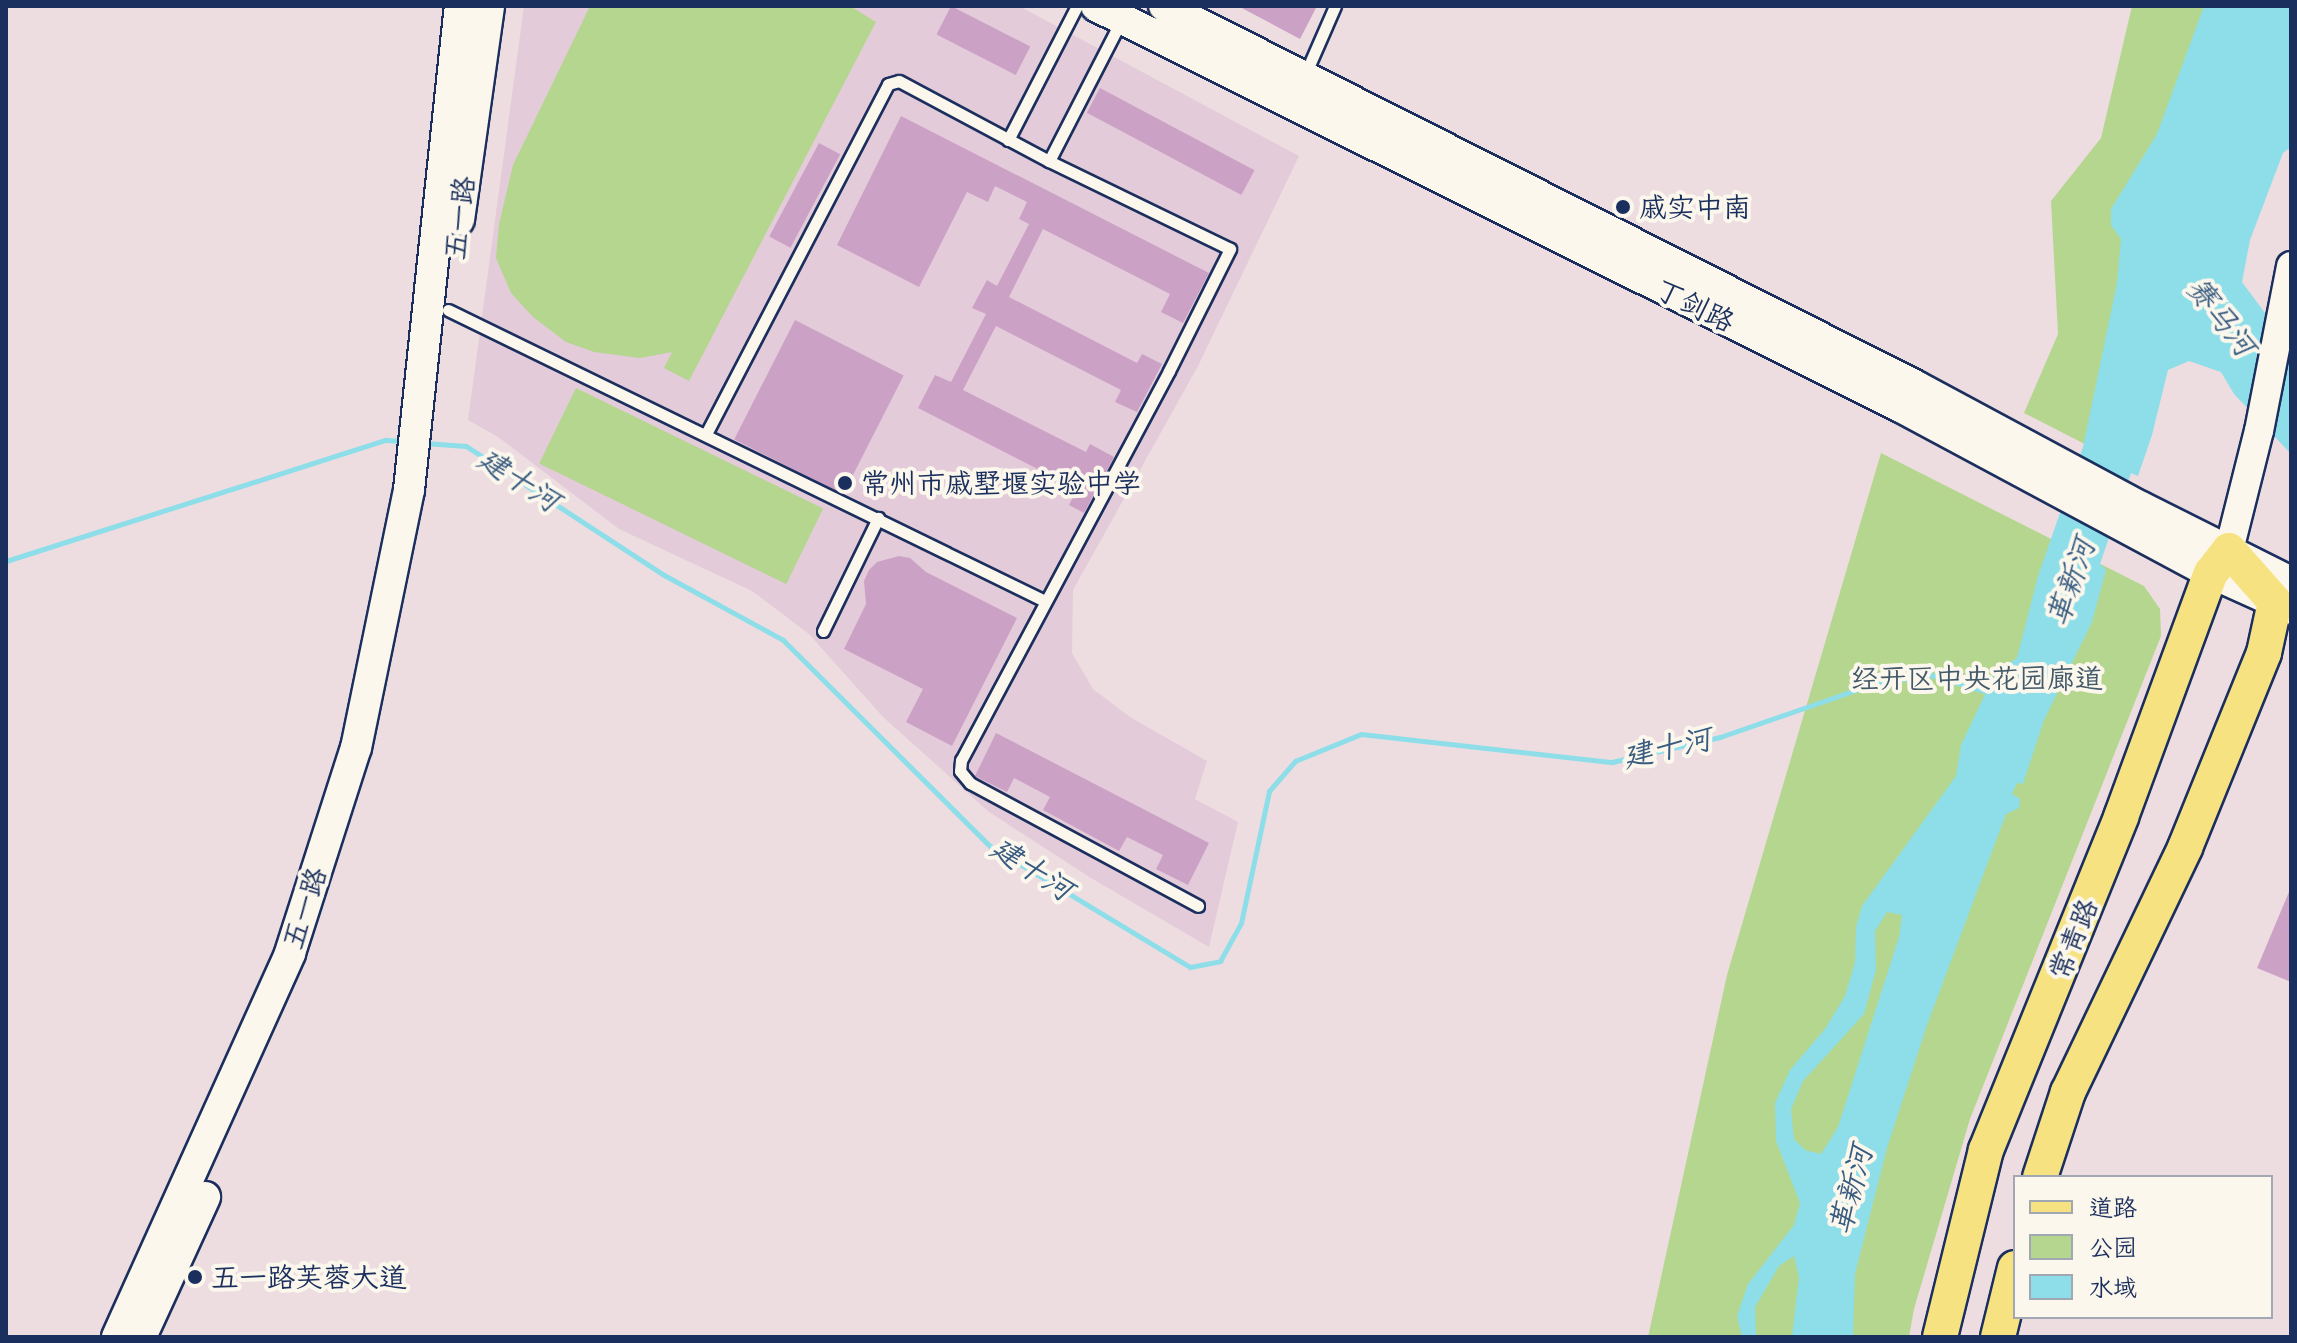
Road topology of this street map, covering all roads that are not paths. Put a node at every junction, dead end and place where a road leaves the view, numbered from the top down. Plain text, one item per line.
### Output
1 (460, 6) edge
2 (489, 6) edge
3 (1077, 6) edge
4 (1164, 6) edge
5 (1335, 6) edge
6 (1116, 10) edge
7 (1304, 77) junction
8 (1008, 140) junction
9 (1049, 161) junction
10 (2291, 266) edge
11 (448, 310) junction
12 (706, 434) junction
13 (423, 443) junction
14 (2061, 480) junction
15 (878, 518) junction
16 (2220, 562) junction
17 (2286, 598) edge
18 (1045, 601) junction
19 (823, 631) dead end
20 (1198, 906) dead end
21 (2041, 1175) edge
22 (2013, 1276) edge
23 (117, 1337) edge
24 (141, 1337) edge
25 (1940, 1337) edge
26 (1998, 1337) edge

1 - 13 main road, 五一路
2 - 11 main road, 五一路
3 - 8 lane
4 - 7 main road, 丁剑路
5 - 7 lane
6 - 9 lane
6 - 14 main road, 丁剑路
7 - 14 main road, 丁剑路
8 - 9 lane
8 - 12 lane
9 - 18 lane
10 - 16 street, 常青路
11 - 12 lane
11 - 13 main road, 五一路
12 - 15 lane
13 - 23 main road, 五一路
13 - 24 main road, 五一路
14 - 16 main road, 丁剑路
15 - 18 lane
15 - 19 lane
16 - 17 main road
16 - 25 main road, 常青路
17 - 21 main road
18 - 20 lane
22 - 26 main road

